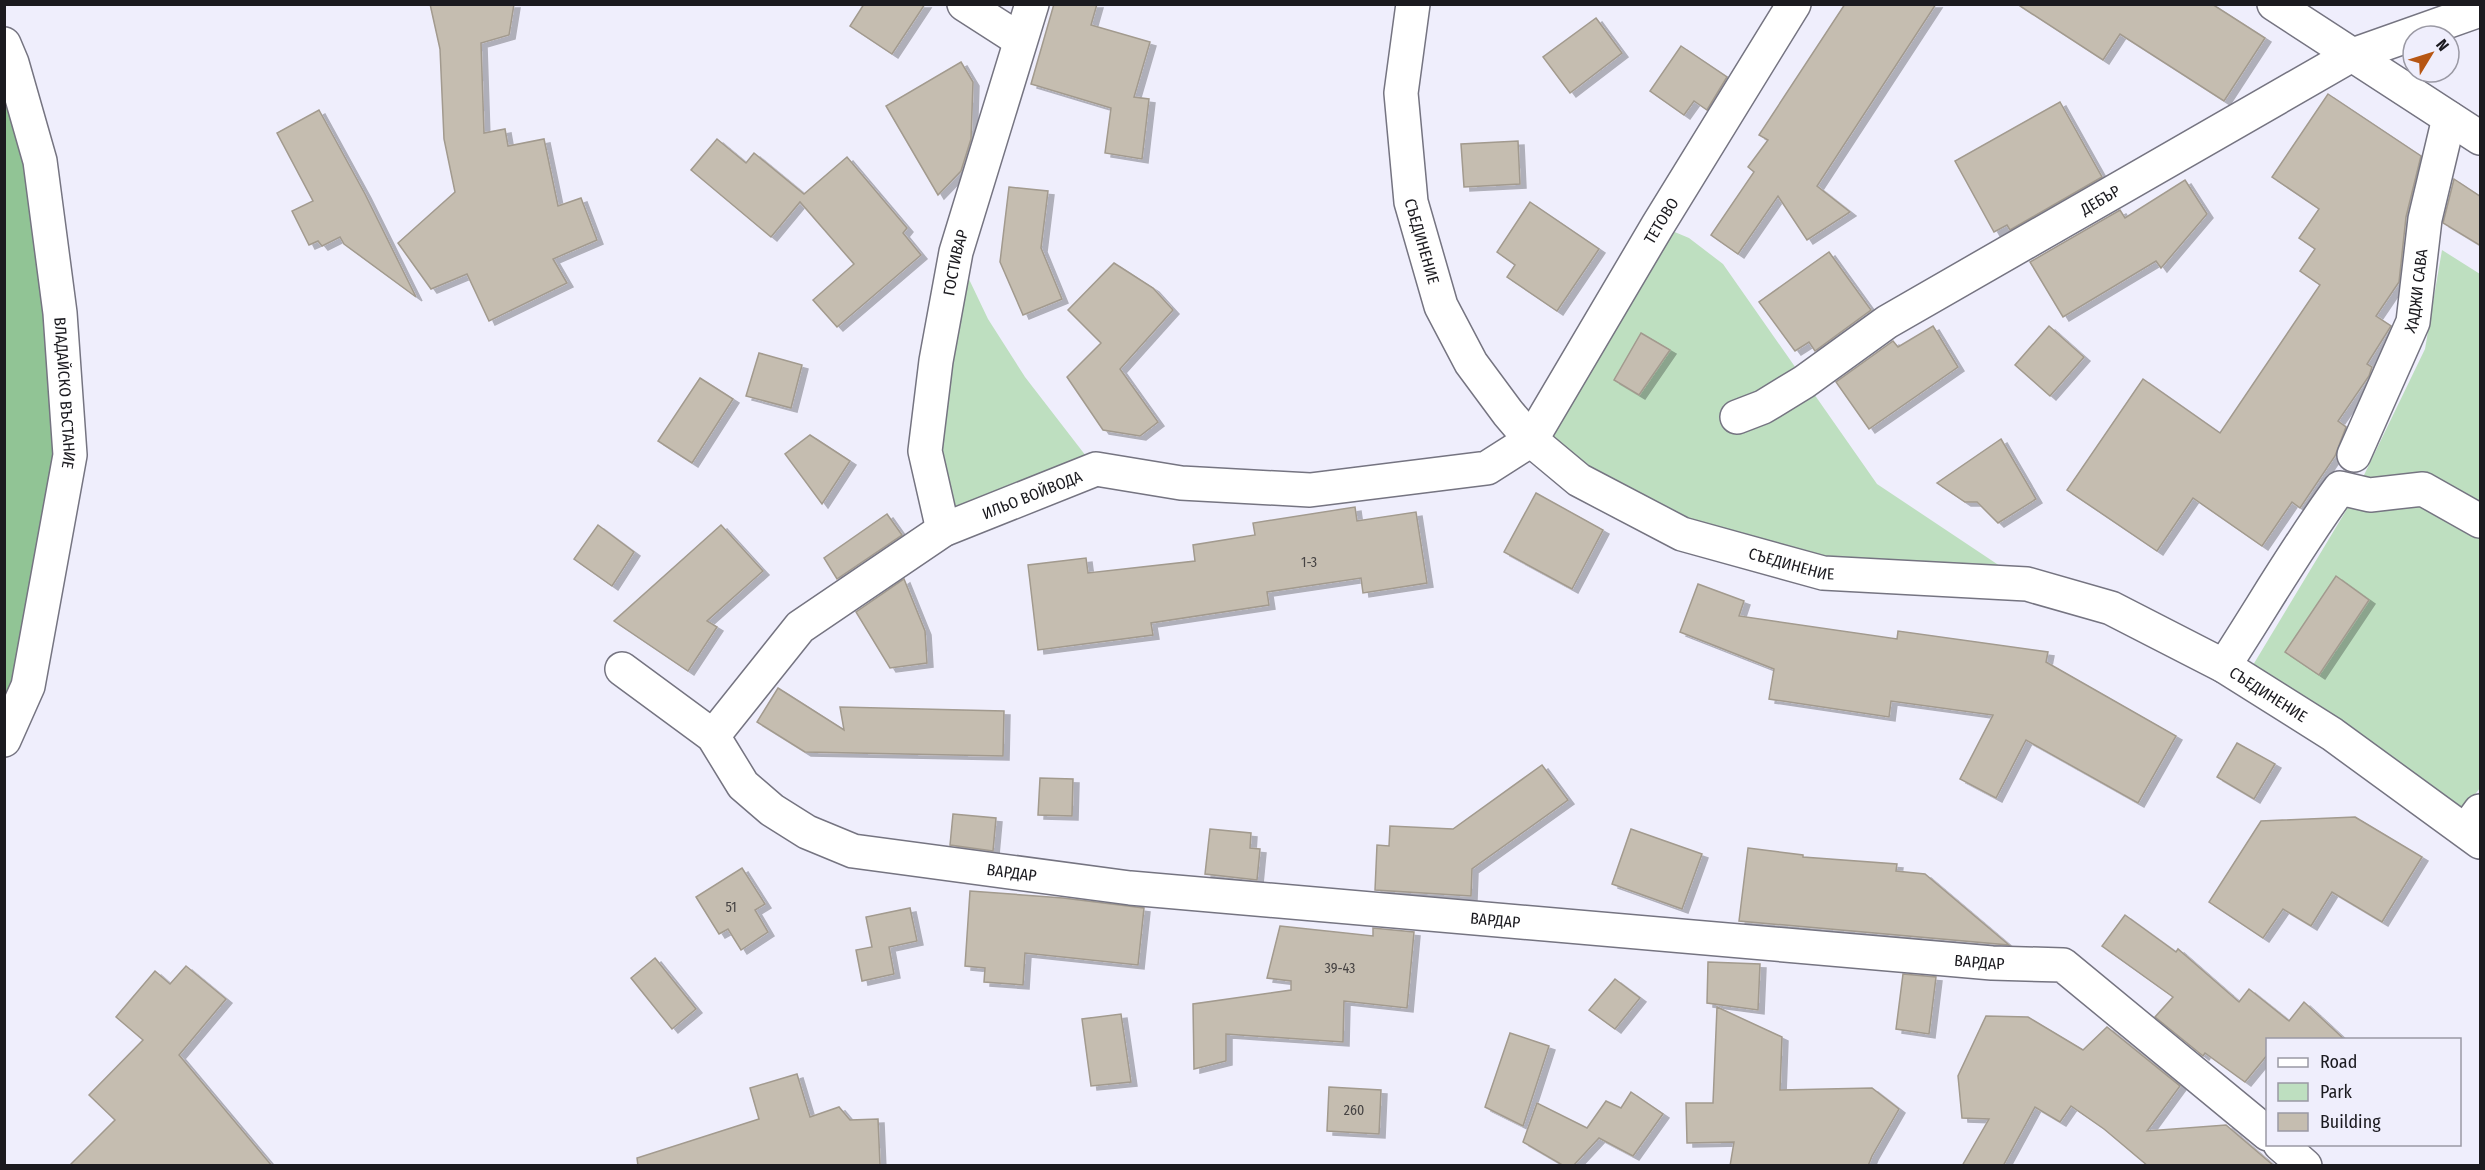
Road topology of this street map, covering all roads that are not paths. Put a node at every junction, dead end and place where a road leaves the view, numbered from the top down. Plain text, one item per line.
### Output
1 (964, 4) edge
2 (1032, 4) edge
3 (1413, 4) edge
4 (1794, 4) edge
5 (2274, 4) edge
6 (2481, 10) edge
7 (1020, 40) junction
8 (4, 44) edge
9 (2350, 56) junction
10 (2449, 118) junction
11 (2481, 138) edge
12 (1737, 417) dead end
13 (1531, 440) junction
14 (2354, 455) dead end
15 (2481, 521) edge
16 (943, 530) junction
17 (2224, 666) junction
18 (622, 669) dead end
19 (713, 736) junction
20 (4, 740) edge
21 (2476, 828) edge
22 (2266, 1132) edge
23 (2282, 1146) edge
24 (2306, 1166) edge

1 - 7 street
2 - 7 street, ГОСТИВАР
3 - 13 street, СЪЕДИНЕНИЕ
4 - 13 street, ТЕТОВО
5 - 9 street
6 - 9 street, ДЕБЪР
7 - 16 street, ГОСТИВАР
8 - 20 street, ВЛАДАЙСКО ВЪСТАНИЕ
9 - 10 street
9 - 12 street, ДЕБЪР
10 - 11 street
10 - 14 street, ХАДЖИ САВА
13 - 16 street, ИЛЬО ВОЙВОДА
13 - 17 street, СЪЕДИНЕНИЕ
15 - 17 street
16 - 19 street, ИЛЬО ВОЙВОДА
17 - 21 street, СЪЕДИНЕНИЕ
18 - 19 street
19 - 22 street, ВАРДАР
23 - 24 street

